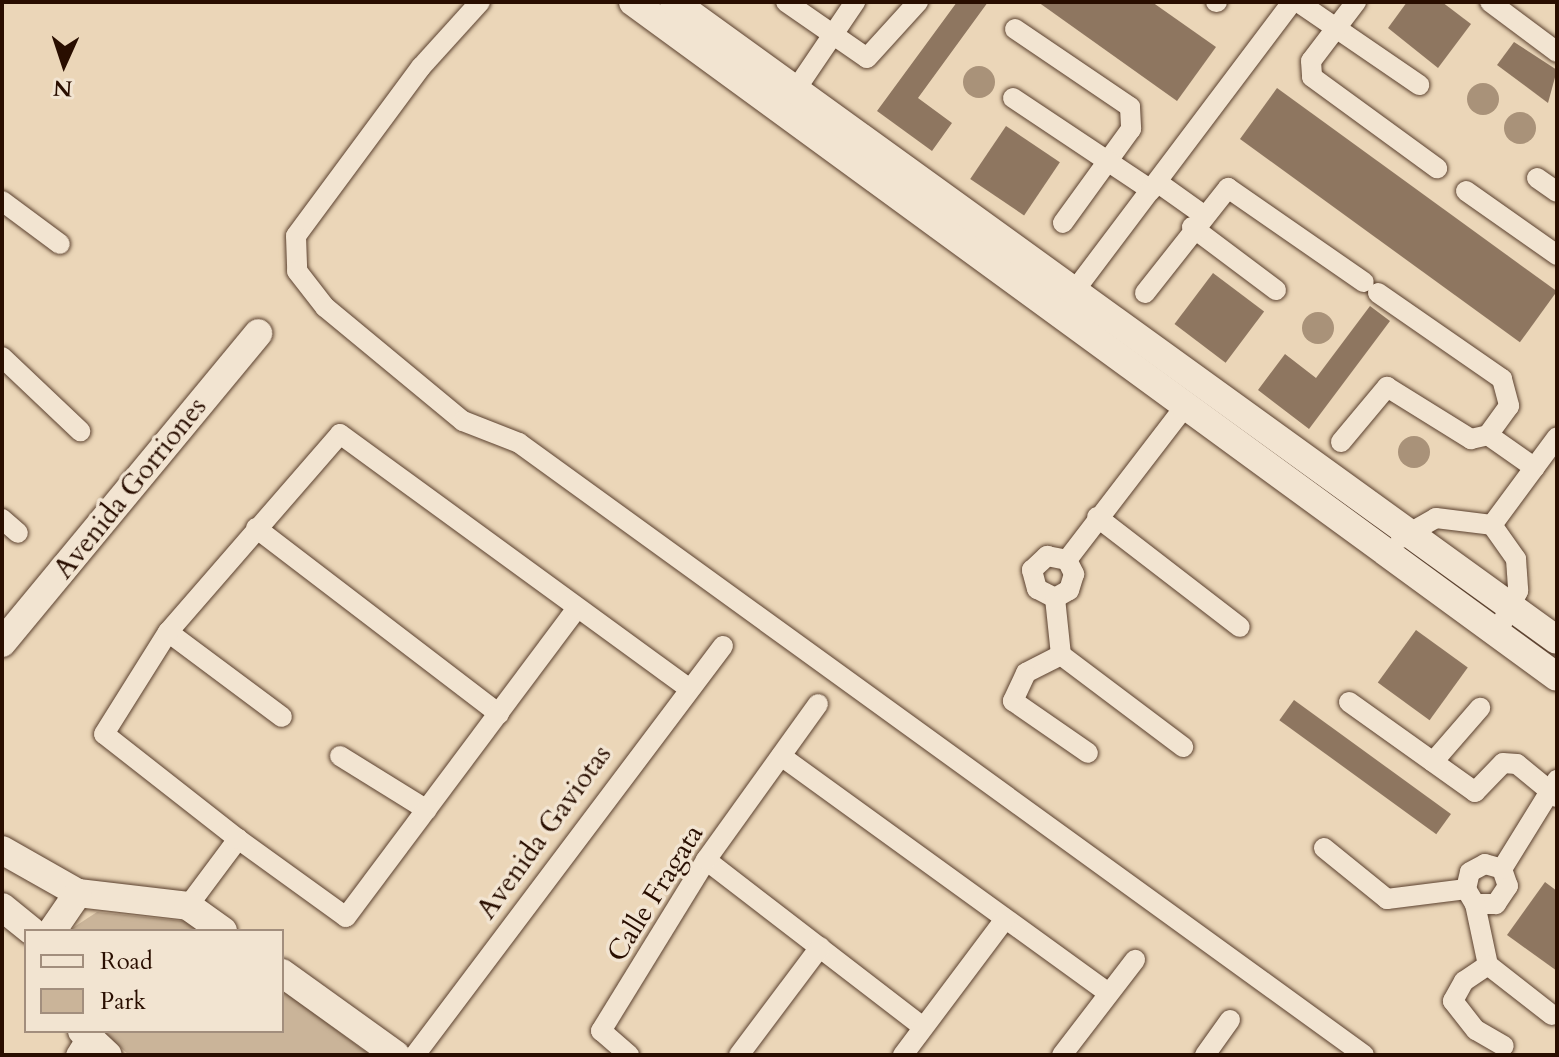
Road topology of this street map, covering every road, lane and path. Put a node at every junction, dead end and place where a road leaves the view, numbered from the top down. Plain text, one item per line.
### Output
1 (480, 2) edge
2 (633, 2) edge
3 (674, 2) edge
4 (786, 2) edge
5 (855, 2) edge
6 (918, 2) edge
7 (1295, 2) edge
8 (1356, 2) edge
9 (1496, 4) edge
10 (1015, 29) dead end
11 (1335, 30) junction
12 (831, 36) junction
13 (1557, 52) edge
14 (1419, 85) dead end
15 (1013, 98) dead end
16 (789, 99) junction
17 (1108, 162) junction
18 (1437, 168) dead end
19 (1537, 178) dead end
20 (1154, 186) junction
21 (1466, 191) dead end
22 (1557, 192) edge
23 (2, 201) edge
24 (1197, 220) junction
25 (1063, 223) dead end
26 (60, 244) dead end
27 (1557, 255) edge
28 (1276, 290) dead end
29 (1145, 293) dead end
30 (1068, 300) junction
31 (258, 333) dead end
32 (2, 357) edge
33 (1186, 405) junction
34 (80, 431) dead end
35 (1488, 435) junction
36 (1557, 437) edge
37 (1341, 442) dead end
38 (1544, 466) edge
39 (1097, 517) junction
40 (1492, 525) junction
41 (256, 528) junction
42 (1408, 532) junction
43 (1387, 553) junction
44 (1067, 560) junction
45 (1055, 598) junction
46 (1513, 609) junction
47 (575, 611) junction
48 (1240, 627) dead end
49 (168, 632) junction
50 (1497, 633) junction
51 (1557, 640) edge
52 (2, 643) edge
53 (723, 646) dead end
54 (1061, 655) junction
55 (1557, 677) edge
56 (686, 686) junction
57 (1349, 702) dead end
58 (818, 704) dead end
59 (1480, 708) dead end
60 (499, 714) junction
61 (282, 717) dead end
62 (1183, 747) dead end
63 (1088, 753) dead end
64 (340, 756) dead end
65 (781, 756) junction
66 (1433, 762) junction
67 (1554, 789) edge
68 (427, 810) junction
69 (238, 839) junction
70 (1324, 848) dead end
71 (2, 850) edge
72 (706, 860) junction
73 (1502, 869) junction
74 (78, 893) junction
75 (1470, 896) junction
76 (188, 906) junction
77 (2, 907) edge
78 (1005, 919) junction
79 (30, 929) edge
80 (53, 929) edge
81 (220, 929) edge
82 (820, 947) junction
83 (1135, 960) dead end
84 (1488, 965) junction
85 (284, 974) edge
86 (1108, 993) junction
87 (1552, 1015) dead end
88 (1230, 1020) dead end
89 (923, 1027) junction
90 (1504, 1046) dead end
91 (396, 1055) edge
92 (415, 1055) edge
93 (629, 1055) edge
94 (739, 1055) edge
95 (903, 1055) edge
96 (1062, 1055) edge
97 (1205, 1055) edge
98 (1364, 1055) edge

1 - 98 street
2 - 16 main road
3 - 16 main road
4 - 12 street
5 - 12 street
6 - 12 street
7 - 11 street
7 - 20 street
8 - 11 street
9 - 13 street
10 - 17 street
11 - 14 street
11 - 18 street
12 - 16 street
15 - 17 street
16 - 30 main road
17 - 20 street
17 - 25 street
19 - 22 street
20 - 24 street
20 - 30 street
21 - 27 street
23 - 26 street
24 - 28 street
24 - 29 street
24 - 35 street
30 - 33 main road
30 - 42 main road
31 - 52 main road, Avenida Gorriones
32 - 34 street
33 - 39 street
33 - 43 main road
35 - 37 street
35 - 38 street
36 - 38 street
38 - 40 street
39 - 44 street
39 - 48 street
40 - 42 street
40 - 46 street
41 - 47 street
41 - 49 street
41 - 60 street
42 - 43 street
42 - 46 main road
43 - 50 main road
44 - 45 street
44 - 45 street
45 - 54 street
46 - 50 street
46 - 51 main road
47 - 56 street
47 - 60 street
49 - 61 street
49 - 69 street
50 - 55 main road
53 - 56 street, Avenida Gaviotas
54 - 62 street
54 - 63 street
56 - 92 street, Avenida Gaviotas
57 - 66 street
58 - 65 street, Calle Fragata
59 - 66 street
60 - 68 street
64 - 68 street
65 - 72 street, Calle Fragata
65 - 78 street
66 - 67 street
67 - 73 street
68 - 69 street
69 - 76 street
70 - 75 street
71 - 74 main road
72 - 82 street
72 - 93 street, Calle Fragata
73 - 75 street
73 - 75 street
74 - 76 main road
74 - 80 main road
75 - 84 street
76 - 81 main road
77 - 79 main road
78 - 86 street
78 - 89 street
82 - 89 street
82 - 94 street
83 - 86 street
84 - 87 street
84 - 90 street
85 - 91 main road
86 - 96 street
88 - 97 street
89 - 95 street

